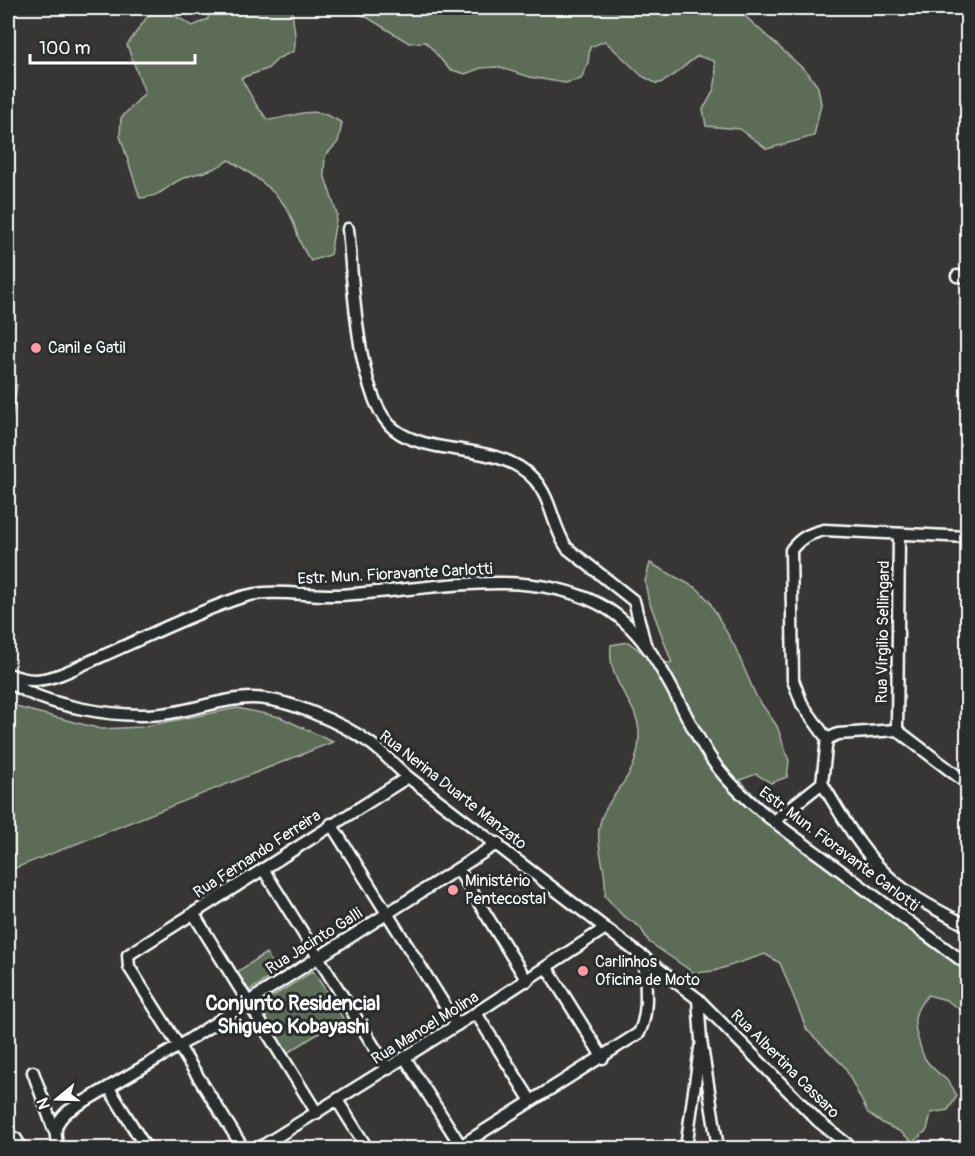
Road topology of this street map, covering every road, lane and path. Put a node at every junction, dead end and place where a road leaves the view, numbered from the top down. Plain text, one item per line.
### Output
1 (348, 229) dead end
2 (898, 534) junction
3 (968, 537) edge
4 (645, 644) junction
5 (8, 674) edge
6 (8, 681) edge
7 (897, 730) junction
8 (827, 739) junction
9 (408, 777) junction
10 (822, 783) junction
11 (968, 784) edge
12 (774, 821) junction
13 (331, 824) junction
14 (498, 843) junction
15 (263, 869) junction
16 (458, 869) junction
17 (193, 913) junction
18 (388, 913) junction
19 (968, 926) edge
20 (604, 929) junction
21 (317, 957) junction
22 (644, 957) junction
23 (968, 965) edge
24 (547, 968) junction
25 (527, 981) junction
26 (698, 999) junction
27 (248, 1001) junction
28 (476, 1013) junction
29 (457, 1025) junction
30 (701, 1040) junction
31 (179, 1046) junction
32 (405, 1058) junction
33 (603, 1058) junction
34 (388, 1069) junction
35 (33, 1072) dead end
36 (109, 1088) junction
37 (337, 1100) junction
38 (531, 1101) junction
39 (316, 1113) junction
40 (56, 1126) junction
41 (8, 1135) edge
42 (459, 1147) edge
43 (21, 1149) edge
44 (58, 1149) edge
45 (146, 1149) edge
46 (243, 1149) edge
47 (259, 1149) edge
48 (367, 1149) edge
49 (686, 1149) edge
50 (718, 1149) edge
51 (852, 1149) edge

1 - 4 street
2 - 3 street
2 - 7 street, Rua Vírgilio Sellingard
2 - 8 street
4 - 5 street, Estr. Mun. Fioravante Carlotti
4 - 12 street, Estr. Mun. Fioravante Carlotti
6 - 9 street, Rua Nerina Duarte Manzato
7 - 8 street
7 - 11 street
8 - 10 street
9 - 13 street, Rua Fernando Ferreira
9 - 14 street, Rua Nerina Duarte Manzato
10 - 12 street
10 - 19 street
12 - 23 street, Estr. Mun. Fioravante Carlotti
13 - 15 street, Rua Fernando Ferreira
13 - 18 street
14 - 16 street, Rua Jacinto Galli
14 - 20 street, Rua Nerina Duarte Manzato
15 - 17 street, Rua Fernando Ferreira
15 - 21 street
16 - 18 street, Rua Jacinto Galli
16 - 25 street
17 - 27 street
17 - 31 street, Rua Fernando Ferreira
18 - 21 street, Rua Jacinto Galli
18 - 29 street
20 - 22 street, Rua Nerina Duarte Manzato
20 - 24 street, Rua Manoel Molina
21 - 27 street, Rua Jacinto Galli
21 - 34 street
22 - 26 street, Rua Nerina Duarte Manzato
22 - 33 street
24 - 25 street, Rua Manoel Molina
24 - 33 street
25 - 28 street, Rua Manoel Molina
26 - 30 street
26 - 51 street, Rua Albertina Cassaro
27 - 31 street, Rua Jacinto Galli
27 - 39 street
28 - 29 street, Rua Manoel Molina
28 - 38 street
29 - 32 street, Rua Manoel Molina
30 - 49 street
30 - 50 street
31 - 36 street, Rua Jacinto Galli
31 - 46 street
32 - 34 street, Rua Manoel Molina
32 - 42 street
33 - 38 street
34 - 37 street, Rua Manoel Molina
35 - 40 street
36 - 40 street, Rua Jacinto Galli
36 - 45 street
37 - 39 street, Rua Manoel Molina
37 - 48 street
38 - 42 street
39 - 47 street, Rua Manoel Molina
40 - 44 street
41 - 43 street

